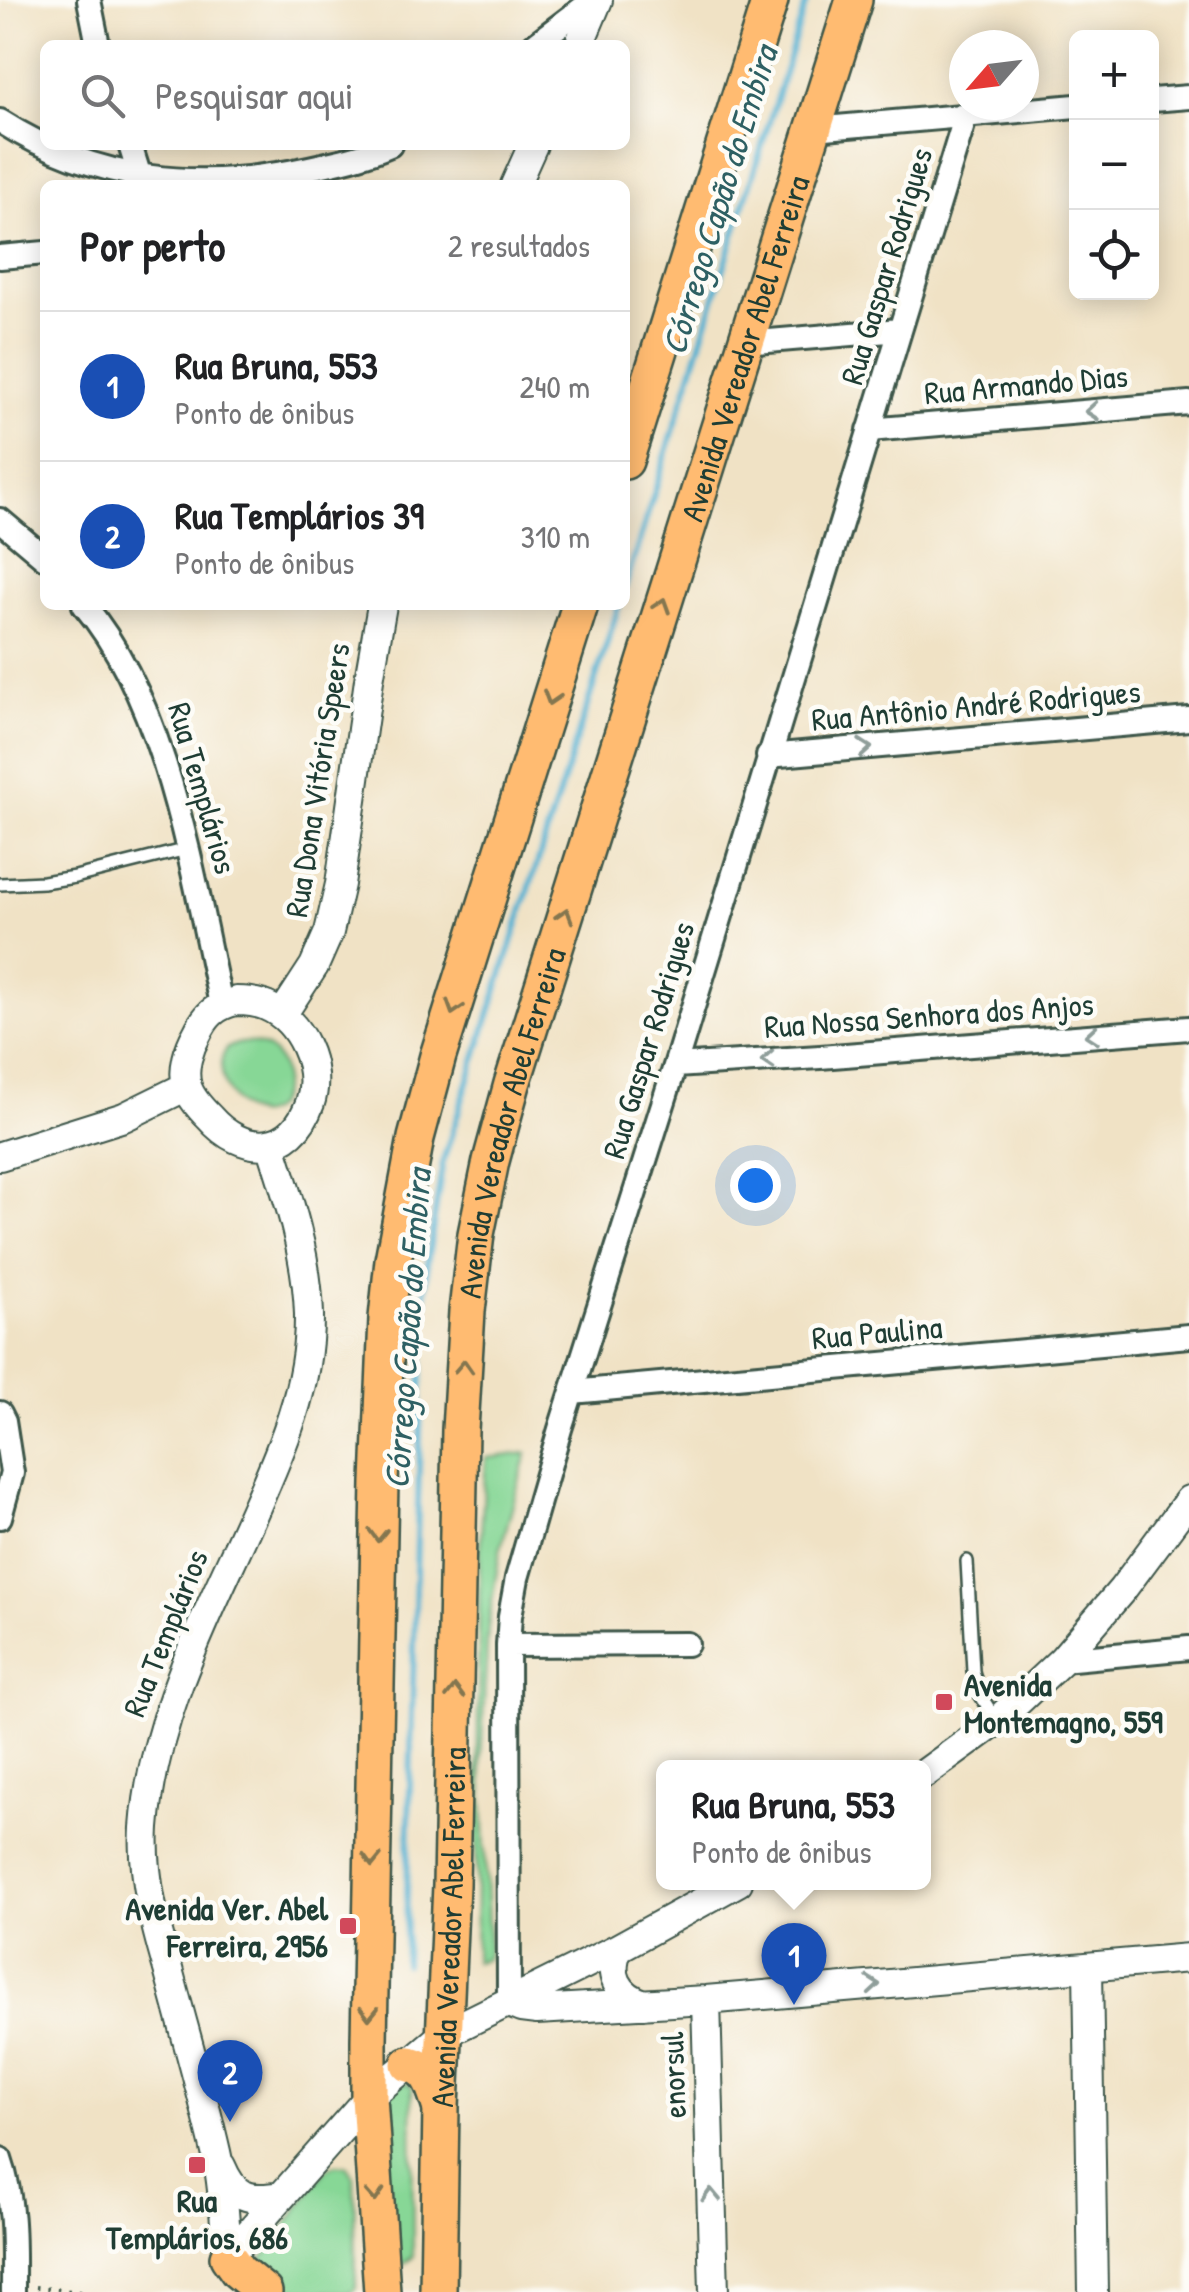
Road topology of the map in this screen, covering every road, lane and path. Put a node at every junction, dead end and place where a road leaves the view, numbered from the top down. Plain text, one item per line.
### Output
1 (89, 0) edge
2 (596, 0) edge
3 (770, 0) edge
4 (854, 0) edge
5 (97, 40) edge
6 (541, 40) edge
7 (580, 40) edge
8 (1189, 97) edge
9 (1159, 99) edge
10 (1069, 107) edge
11 (1039, 109) edge
12 (949, 117) edge
13 (964, 120) edge
14 (0, 121) edge
15 (814, 129) junction
16 (40, 144) edge
17 (53, 150) edge
18 (131, 150) edge
19 (375, 150) edge
20 (531, 150) edge
21 (134, 180) edge
22 (137, 180) edge
23 (217, 180) edge
24 (517, 180) edge
25 (40, 253) edge
26 (0, 257) edge
27 (900, 330) junction
28 (745, 343) junction
29 (1189, 402) edge
30 (869, 430) junction
31 (630, 445) edge
32 (0, 520) edge
33 (40, 554) edge
34 (88, 610) edge
35 (381, 610) edge
36 (578, 610) edge
37 (1189, 718) edge
38 (768, 756) junction
39 (187, 849) junction
40 (0, 884) edge
41 (220, 1004) junction
42 (282, 1016) junction
43 (1189, 1028) edge
44 (674, 1066) junction
45 (187, 1086) junction
46 (271, 1145) junction
47 (0, 1156) edge
48 (1189, 1336) edge
49 (572, 1392) junction
50 (0, 1413) edge
51 (1189, 1500) edge
52 (0, 1516) edge
53 (967, 1561) dead end
54 (687, 1644) dead end
55 (508, 1645) junction
56 (1189, 1648) edge
57 (1062, 1660) junction
58 (997, 1721) junction
59 (931, 1769) edge
60 (723, 1890) edge
61 (618, 1948) junction
62 (1189, 1958) edge
63 (1088, 1967) junction
64 (567, 1974) junction
65 (706, 2000) junction
66 (509, 2003) junction
67 (644, 2004) junction
68 (577, 2008) junction
69 (444, 2034) junction
70 (408, 2064) junction
71 (369, 2097) junction
72 (440, 2107) junction
73 (217, 2156) junction
74 (0, 2159) edge
75 (282, 2196) junction
76 (227, 2274) edge
77 (438, 2278) edge
78 (12, 2288) edge
79 (80, 2292) edge
80 (264, 2292) edge
81 (382, 2292) edge
82 (396, 2292) edge
83 (714, 2292) edge
84 (1093, 2292) edge

1 - 5 street
2 - 6 street
2 - 7 street
3 - 31 main road
4 - 15 main road, Avenida Vereador Abel Ferreira
8 - 9 street
10 - 11 street
12 - 15 street
13 - 27 street, Rua Gaspar Rodrigues
14 - 16 street
15 - 28 main road, Avenida Vereador Abel Ferreira
17 - 21 street
18 - 22 street
19 - 23 street
20 - 24 street
25 - 26 street
27 - 28 street
27 - 30 street, Rua Gaspar Rodrigues
69 -> 28 main road, Avenida Vereador Abel Ferreira
29 -> 30 street, Rua Armando Dias
30 - 38 street, Rua Gaspar Rodrigues
32 - 33 street
34 - 39 street, Rua Templários
35 - 42 street, Rua Dona Vitória Speers
36 -> 71 main road
38 -> 37 street, Rua Antônio André Rodrigues
38 - 44 street, Rua Gaspar Rodrigues
39 - 40 lane
39 - 41 street, Rua Templários
41 - 42 street
41 - 45 street
42 - 46 street
43 -> 44 street, Rua Nossa Senhora dos Anjos
44 - 49 street, Rua Gaspar Rodrigues
45 - 46 street
45 - 47 street
46 - 73 street, Rua Templários
48 - 49 street, Rua Paulina
49 - 55 street, Rua Gaspar Rodrigues
50 - 52 street
51 - 57 street
53 - 58 lane
54 - 55 street
55 - 66 street, Rua Gaspar Rodrigues
56 - 57 street
57 - 58 street
58 - 59 street
60 - 61 street
61 - 64 street
61 - 67 street
62 - 63 street, enorsul
65 -> 63 street, enorsul
63 - 84 street
64 - 66 street
64 - 68 street
65 - 67 street
83 -> 65 street, enorsul
66 - 68 street
66 - 69 street
67 - 68 street
69 - 70 street
69 - 72 main road, Avenida Vereador Abel Ferreira
70 - 71 street
70 - 72 main road
71 - 75 street
71 -> 81 main road
72 - 77 main road, Avenida Vereador Abel Ferreira
73 - 75 street, Rua Templários
73 - 76 street, Rua Templários
74 - 78 street
75 - 76 street
76 - 80 main road
77 - 82 main road
78 - 79 path

